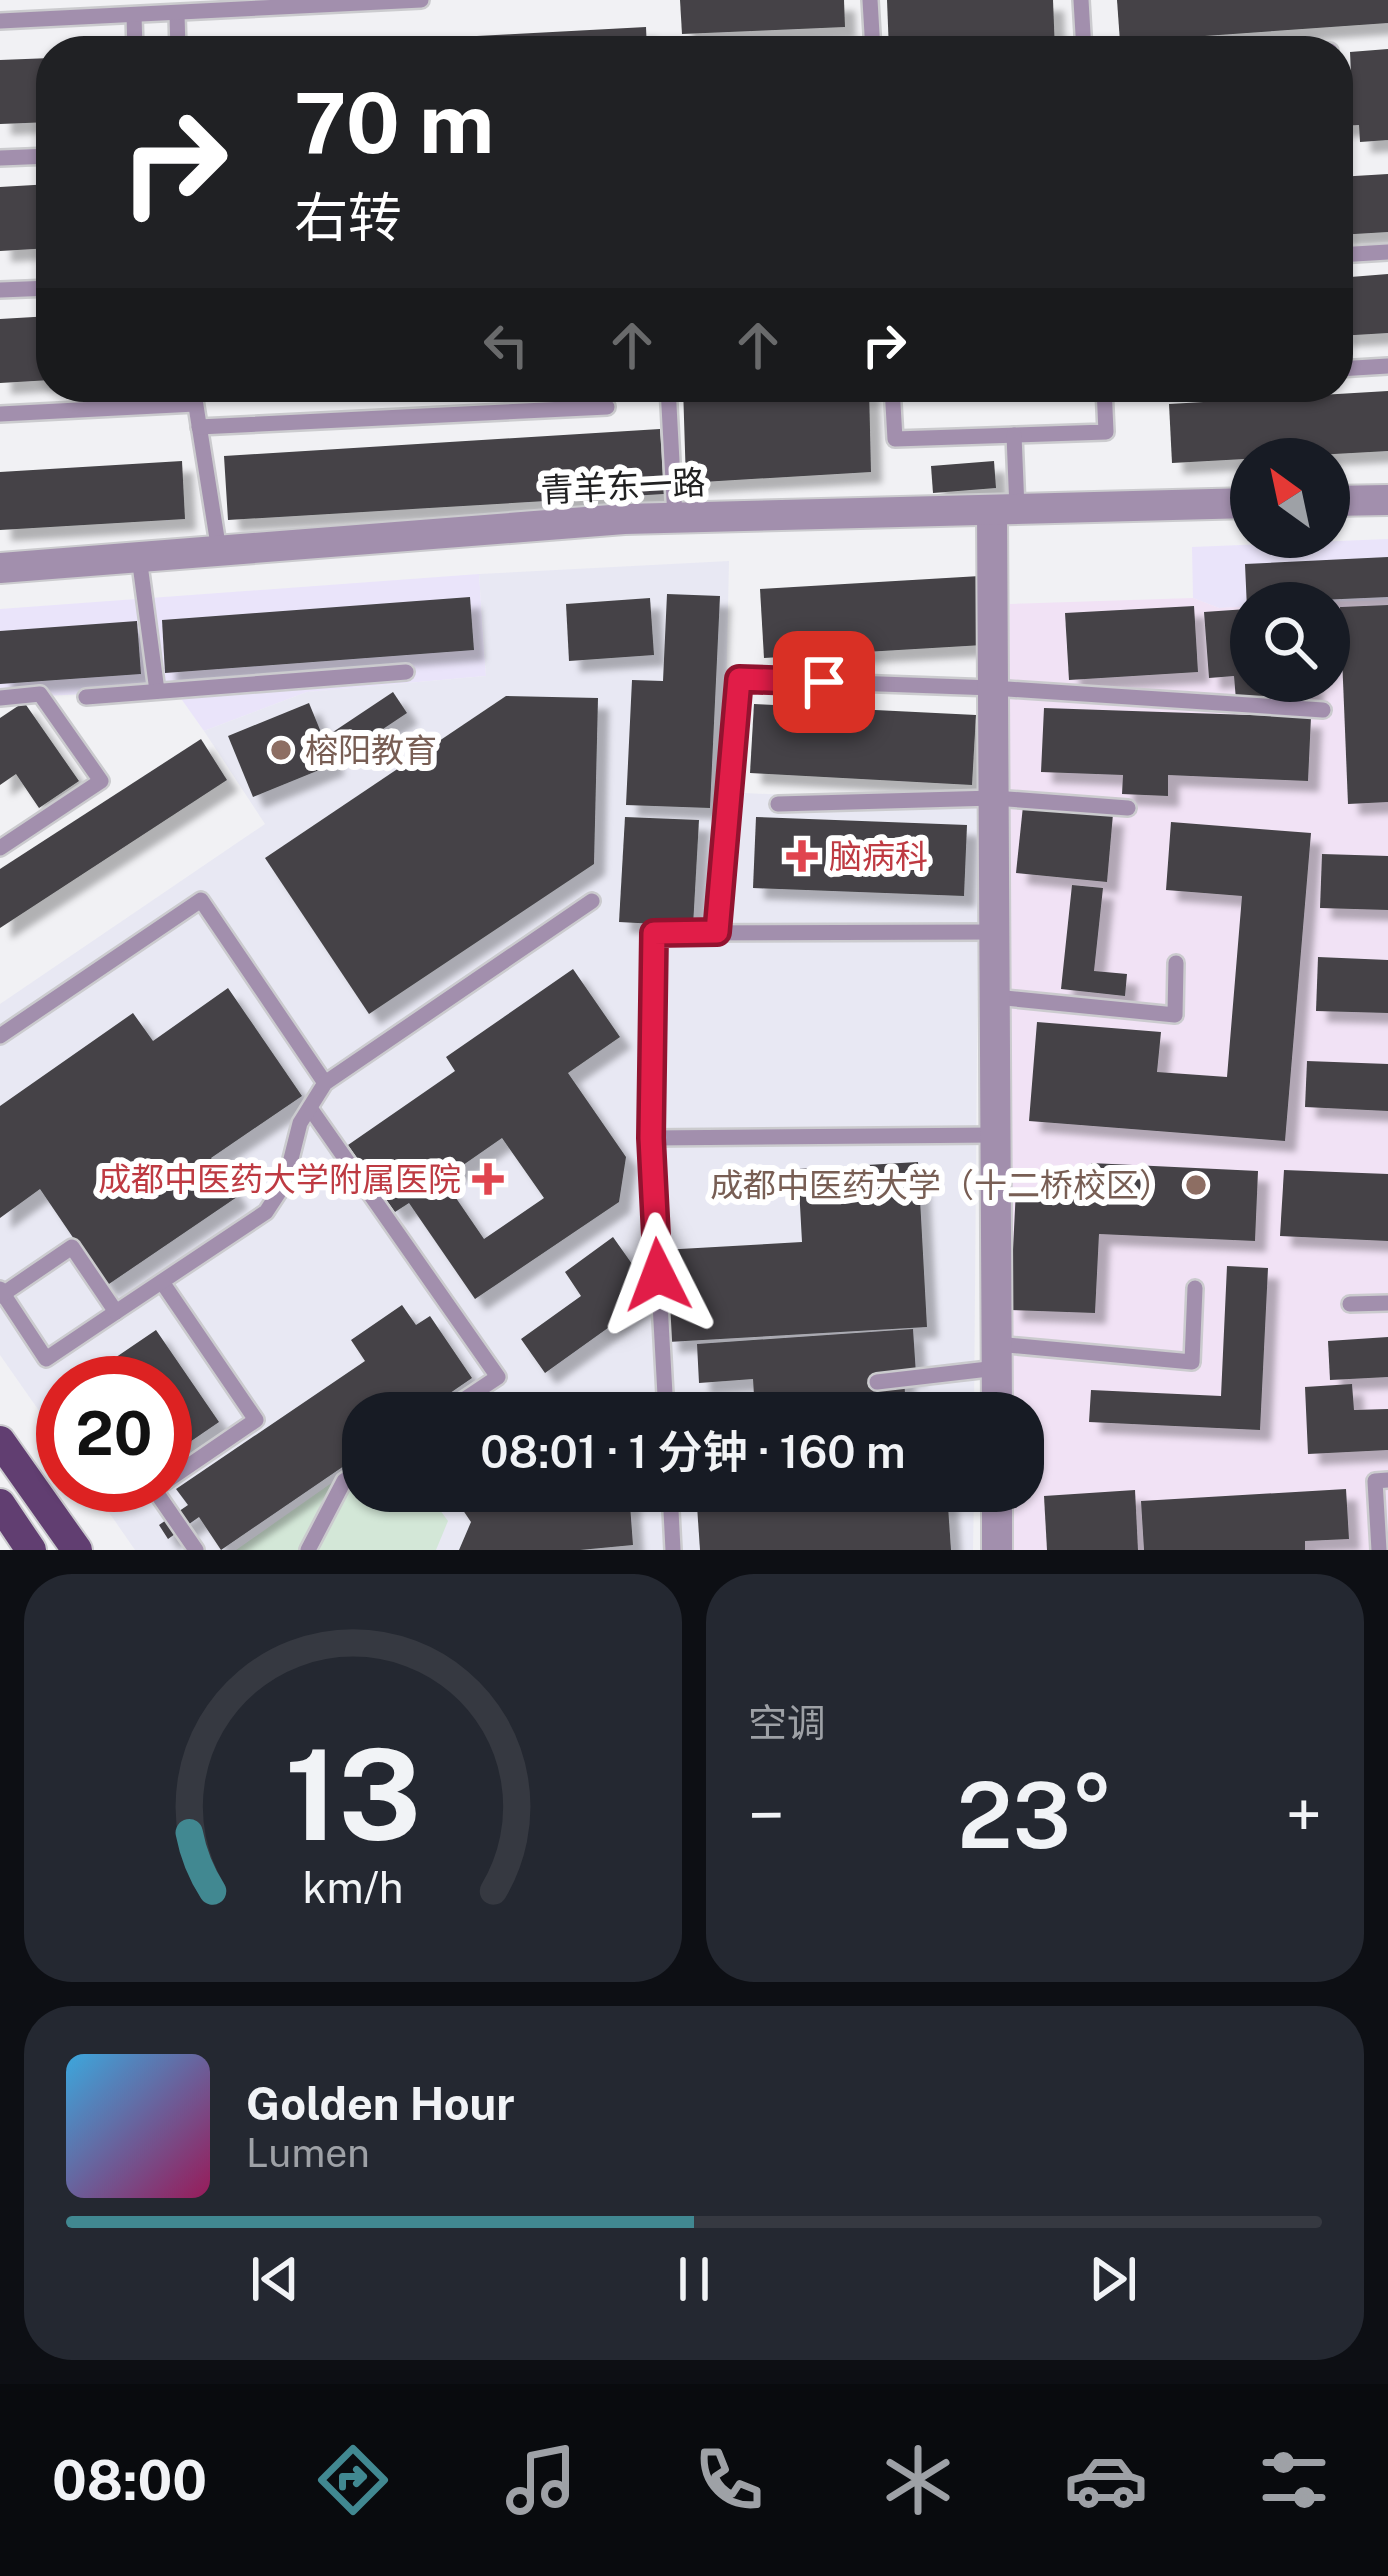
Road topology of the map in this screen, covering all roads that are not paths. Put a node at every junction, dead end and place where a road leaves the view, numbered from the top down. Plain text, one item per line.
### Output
1 (421, 0) edge
2 (870, 0) edge
3 (1081, 0) edge
4 (178, 14) junction
5 (134, 15) junction
6 (0, 21) edge
7 (135, 36) edge
8 (178, 36) edge
9 (872, 36) edge
10 (1083, 36) edge
11 (36, 157) edge
12 (0, 158) edge
13 (1388, 252) edge
14 (1353, 255) edge
15 (36, 289) edge
16 (0, 290) edge
17 (1388, 366) edge
18 (1353, 368) edge
19 (129, 402) edge
20 (195, 402) edge
21 (669, 402) edge
22 (893, 402) edge
23 (1105, 402) edge
24 (607, 407) dead end
25 (0, 414) edge
26 (199, 427) junction
27 (1014, 435) junction
28 (1388, 500) edge
29 (1350, 501) edge
30 (1230, 504) edge
31 (1004, 510) junction
32 (675, 518) junction
33 (219, 551) junction
34 (139, 556) junction
35 (0, 568) edge
36 (406, 673) dead end
37 (993, 688) junction
38 (157, 691) junction
39 (86, 697) dead end
40 (0, 698) edge
41 (1324, 710) dead end
42 (994, 798) junction
43 (778, 804) dead end
44 (1128, 808) dead end
45 (0, 848) edge
46 (592, 901) dead end
47 (717, 932) junction
48 (994, 932) junction
49 (1176, 963) dead end
50 (995, 997) junction
51 (0, 1036) edge
52 (325, 1083) junction
53 (310, 1108) junction
54 (995, 1135) junction
55 (651, 1138) junction
56 (162, 1282) junction
57 (1195, 1288) dead end
58 (1, 1292) edge
59 (1350, 1304) dead end
60 (1388, 1304) edge
61 (116, 1312) junction
62 (997, 1356) junction
63 (877, 1382) dead end
64 (476, 1392) edge
65 (665, 1392) edge
66 (997, 1392) edge
67 (0, 1442) edge
68 (192, 1463) edge
69 (1388, 1480) edge
70 (342, 1484) edge
71 (0, 1504) edge
72 (170, 1512) edge
73 (671, 1512) edge
74 (997, 1512) edge
75 (31, 1550) edge
76 (77, 1550) edge
77 (196, 1550) edge
78 (308, 1550) edge
79 (673, 1550) edge
80 (997, 1550) edge
81 (1379, 1550) edge

1 - 4 lane
2 - 9 lane
3 - 10 lane
4 - 5 lane
4 - 8 lane
5 - 6 lane
5 - 7 lane
11 - 12 lane
13 - 14 lane
15 - 16 lane
17 - 18 lane
19 - 25 lane
20 - 26 lane
21 - 32 lane
22 - 27 lane
23 - 27 lane
24 - 26 lane
26 - 33 lane
27 - 31 lane
28 - 29 street
30 - 31 street, 青羊东一路
31 - 32 street, 青羊东一路
31 - 37 street
32 - 33 street, 青羊东一路
33 - 34 street, 青羊东一路
34 - 35 street, 青羊东一路
34 - 38 lane
36 - 38 lane
37 - 41 lane
37 - 42 street
37 - 47 lane
38 - 39 lane
40 - 45 lane
42 - 43 lane
42 - 44 lane
42 - 48 street
46 - 52 lane
47 - 48 lane
47 - 55 lane
48 - 50 street
49 - 50 lane
50 - 54 street
51 - 52 lane
52 - 53 lane
53 - 56 lane
53 - 64 lane
54 - 55 lane
54 - 62 street
55 - 65 lane
56 - 61 lane
56 - 68 lane
57 - 62 lane
58 - 61 lane
58 - 61 lane
59 - 60 lane
62 - 63 lane
62 - 66 street
67 - 76 main road
69 - 81 lane
70 - 78 lane
71 - 75 main road
72 - 77 lane
73 - 79 lane
74 - 80 street

